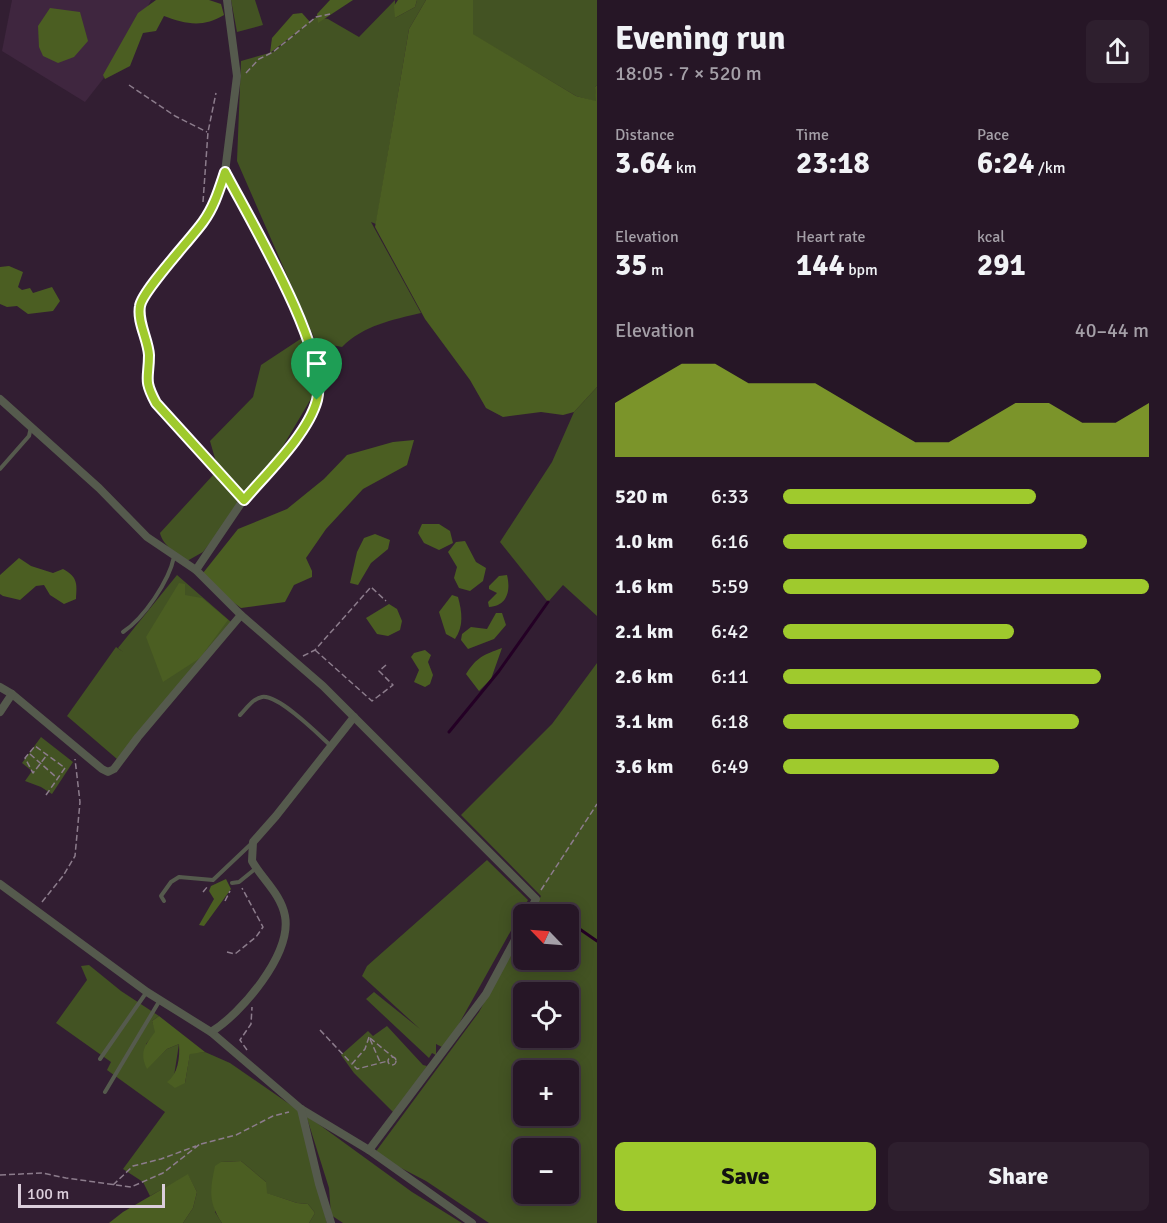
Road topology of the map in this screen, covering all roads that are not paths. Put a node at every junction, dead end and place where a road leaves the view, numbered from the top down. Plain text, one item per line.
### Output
1 (227, 0) edge
2 (225, 172) junction
3 (0, 399) edge
4 (31, 426) junction
5 (0, 469) edge
6 (244, 500) junction
7 (174, 557) junction
8 (196, 570) junction
9 (241, 615) junction
10 (123, 632) dead end
11 (0, 687) edge
12 (12, 694) junction
13 (0, 712) edge
14 (240, 714) dead end
15 (354, 717) junction
16 (332, 746) junction
17 (253, 842) junction
18 (256, 868) junction
19 (232, 883) road end
20 (0, 884) edge
21 (164, 901) dead end
22 (534, 904) edge
23 (513, 944) edge
24 (147, 992) junction
25 (160, 1000) junction
26 (211, 1032) junction
27 (100, 1059) dead end
28 (105, 1092) dead end
29 (301, 1109) junction
30 (369, 1150) junction
31 (330, 1220) edge
32 (339, 1223) edge
33 (472, 1223) edge

1 - 2 street
2 - 6 street
2 - 6 street
3 - 4 street
4 - 5 lane
4 - 7 street
6 - 8 street
7 - 8 street
7 - 10 lane
8 - 9 street
9 - 12 street
9 - 15 street
11 - 12 street
12 - 13 street
14 - 16 lane
15 - 16 street
15 - 22 street
16 - 17 street
17 - 18 street
17 - 21 lane
18 - 19 lane
18 - 26 street
20 - 24 street
23 - 30 street
24 - 25 street
24 - 27 lane
25 - 26 street
25 - 28 lane
26 - 29 street
29 - 30 street
29 - 31 street
30 - 33 street
31 - 32 street

